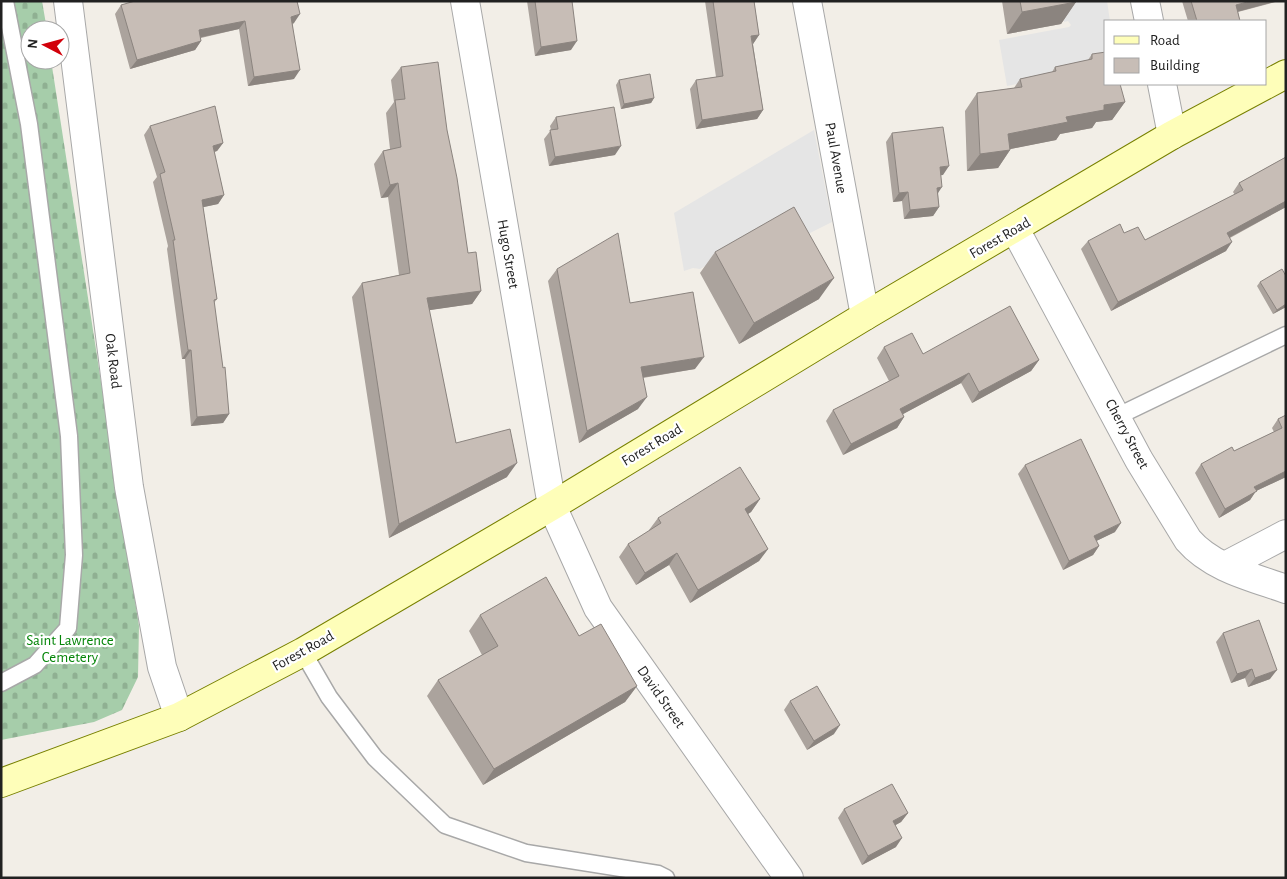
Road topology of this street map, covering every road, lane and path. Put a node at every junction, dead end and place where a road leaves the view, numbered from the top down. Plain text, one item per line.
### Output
1 (5, 1) edge
2 (68, 1) edge
3 (465, 1) edge
4 (807, 1) edge
5 (1146, 1) edge
6 (1150, 20) edge
7 (6, 34) edge
8 (1286, 74) edge
9 (1267, 84) edge
10 (1162, 85) edge
11 (1266, 85) edge
12 (1172, 136) junction
13 (1015, 229) junction
14 (865, 316) junction
15 (1286, 335) edge
16 (1118, 416) junction
17 (552, 506) junction
18 (1286, 534) edge
19 (1225, 566) junction
20 (1286, 589) edge
21 (303, 652) junction
22 (1, 683) edge
23 (179, 716) junction
24 (1, 783) edge
25 (666, 878) edge
26 (788, 878) edge

1 - 7 lane
2 - 23 street, Oak Road
3 - 17 street, Hugo Street
4 - 14 street, Paul Avenue
5 - 6 street
7 - 22 lane
8 - 9 main road, Forest Road
10 - 12 street
11 - 12 main road, Forest Road
12 - 13 main road, Forest Road
13 - 14 main road, Forest Road
13 - 16 street, Cherry Street
14 - 17 main road, Forest Road
15 - 16 lane
16 - 19 street, Cherry Street
17 - 21 main road, Forest Road
17 - 26 street, David Street
18 - 19 street
19 - 20 street, Cherry Street
21 - 23 main road, Forest Road
21 - 25 lane
23 - 24 main road, Forest Road

